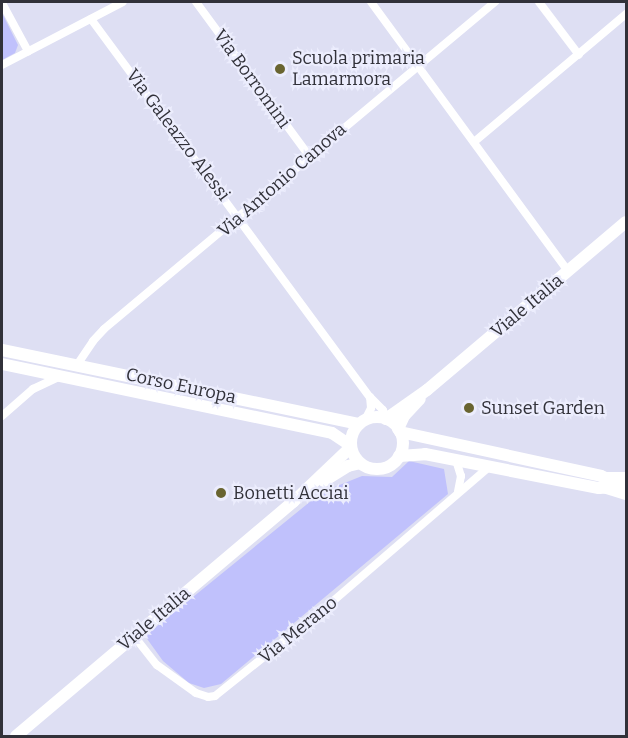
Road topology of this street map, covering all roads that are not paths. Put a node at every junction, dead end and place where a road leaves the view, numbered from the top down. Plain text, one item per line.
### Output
1 (123, 2) edge
2 (196, 2) edge
3 (371, 2) edge
4 (478, 2) edge
5 (495, 2) edge
6 (539, 2) edge
7 (2, 3) edge
8 (484, 10) junction
9 (627, 14) edge
10 (92, 19) junction
11 (28, 51) junction
12 (579, 55) junction
13 (2, 65) edge
14 (418, 65) junction
15 (474, 142) junction
16 (309, 156) junction
17 (239, 218) junction
18 (627, 222) edge
19 (568, 271) junction
20 (2, 350) edge
21 (2, 364) edge
22 (77, 365) junction
23 (61, 376) junction
24 (427, 390) junction
25 (370, 397) junction
26 (2, 416) edge
27 (386, 419) junction
28 (362, 422) junction
29 (399, 430) junction
30 (351, 446) junction
31 (399, 456) junction
32 (456, 460) junction
33 (360, 463) junction
34 (489, 467) junction
35 (627, 476) edge
36 (600, 482) junction
37 (627, 486) edge
38 (458, 493) junction
39 (627, 496) edge
40 (293, 501) junction
41 (134, 636) junction
42 (16, 736) edge

1 - 10 street
2 - 16 street, Via Borromini
3 - 14 street
4 - 8 street
5 - 8 street, Via Antonio Canova
6 - 12 street
7 - 11 street
8 - 14 street, Via Antonio Canova
9 - 12 street
10 - 11 street
10 - 17 street, Via Galeazzo Alessi
11 - 13 street
12 - 15 street
14 - 15 street
14 - 16 street, Via Antonio Canova
15 - 19 street
16 - 17 street, Via Antonio Canova
17 - 22 street, Via Antonio Canova
17 - 25 street, Via Galeazzo Alessi
18 - 19 main road, Viale Italia
19 - 24 main road, Viale Italia
20 - 22 main road, Corso Europa
21 - 23 main road, Corso Europa
22 - 28 main road, Corso Europa
23 - 26 street
23 - 30 main road, Corso Europa
24 - 27 main road, Viale Italia
24 - 29 main road, Viale Italia
25 - 27 street, Via Galeazzo Alessi
25 - 28 street
27 - 28 main road
27 - 29 main road
28 - 30 main road
29 - 31 main road
29 - 36 main road
30 - 33 main road
30 - 40 main road, Viale Italia
31 - 32 main road
31 - 33 main road
32 - 34 main road
32 - 38 street
33 - 40 main road, Viale Italia
34 - 36 main road
34 - 38 street, Via Merano
35 - 36 street
36 - 37 main road
36 - 39 street
38 - 41 street, Via Merano
40 - 41 main road, Viale Italia
41 - 42 main road, Viale Italia

